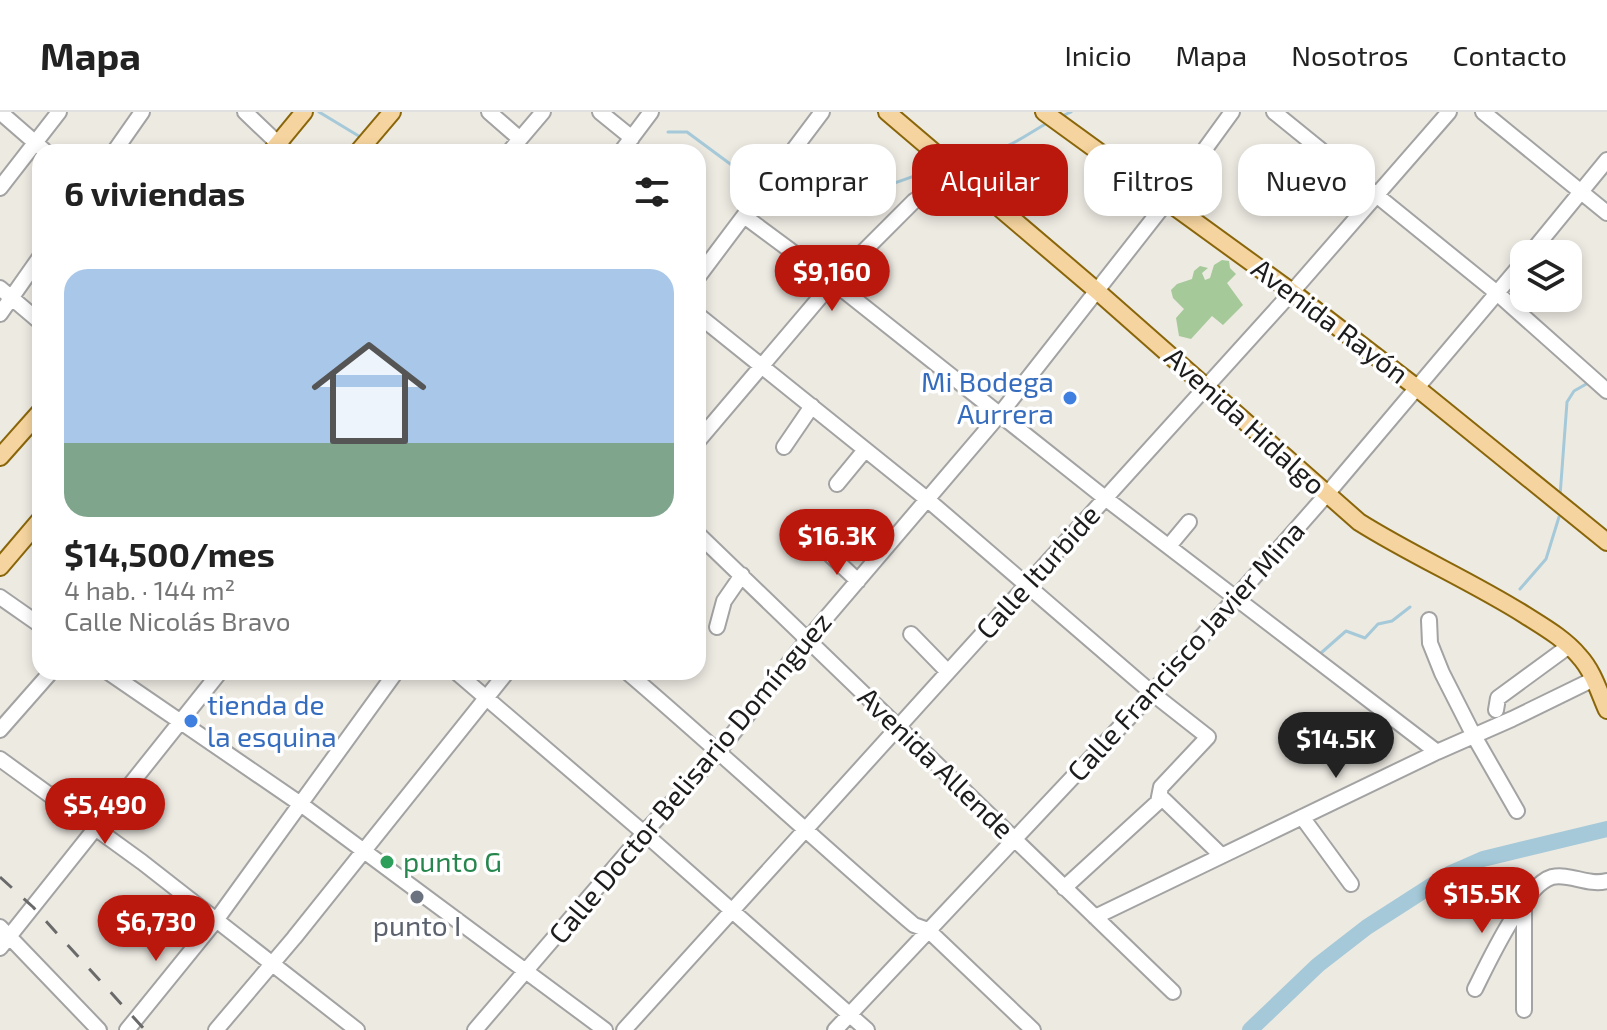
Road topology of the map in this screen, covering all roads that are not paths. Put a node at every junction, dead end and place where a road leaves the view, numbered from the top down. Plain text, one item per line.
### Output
1 (0, 112) edge
2 (59, 112) edge
3 (142, 112) edge
4 (245, 112) edge
5 (392, 112) edge
6 (489, 112) edge
7 (543, 112) edge
8 (600, 112) edge
9 (651, 112) edge
10 (822, 112) edge
11 (887, 112) edge
12 (1232, 112) edge
13 (1274, 112) edge
14 (1449, 112) edge
15 (1483, 112) edge
16 (1045, 113) edge
17 (301, 116) edge
18 (632, 138) junction
19 (520, 139) junction
20 (37, 144) edge
21 (42, 144) edge
22 (120, 144) edge
23 (274, 144) edge
24 (282, 144) edge
25 (365, 144) edge
26 (516, 144) edge
27 (627, 144) edge
28 (797, 144) edge
29 (924, 144) edge
30 (1089, 144) edge
31 (1209, 144) edge
32 (1313, 144) edge
33 (32, 155) edge
34 (1607, 160) edge
35 (0, 188) edge
36 (1581, 191) junction
37 (1375, 194) joint
38 (912, 203) edge
39 (1607, 213) edge
40 (744, 216) joint
41 (1008, 216) edge
42 (1156, 216) edge
43 (1190, 216) edge
44 (1356, 216) edge
45 (1541, 240) edge
46 (32, 265) edge
47 (706, 266) edge
48 (1510, 278) edge
49 (833, 282) junction
50 (1097, 291) junction
51 (1292, 292) junction
52 (6, 293) edge
53 (1497, 293) junction
54 (0, 314) edge
55 (32, 315) edge
56 (706, 322) edge
57 (761, 367) junction
58 (1206, 386) junction
59 (1417, 388) junction
60 (1607, 391) edge
61 (812, 406) junction
62 (1000, 414) junction
63 (32, 421) edge
64 (706, 432) edge
65 (784, 447) dead end
66 (865, 450) junction
67 (0, 457) edge
68 (837, 484) dead end
69 (1327, 494) junction
70 (1105, 498) junction
71 (928, 500) junction
72 (1189, 522) dead end
73 (32, 529) edge
74 (706, 541) edge
75 (1607, 542) edge
76 (1169, 546) junction
77 (825, 550) dead end
78 (0, 567) edge
79 (742, 575) junction
80 (858, 581) junction
81 (1027, 584) junction
82 (0, 597) edge
83 (1237, 599) junction
84 (32, 619) edge
85 (1429, 620) dead end
86 (717, 627) dead end
87 (911, 634) dead end
88 (808, 639) junction
89 (1569, 646) junction
90 (948, 672) junction
91 (1601, 676) edge
92 (44, 680) edge
93 (120, 680) edge
94 (214, 680) edge
95 (390, 680) edge
96 (466, 680) edge
97 (500, 680) edge
98 (636, 680) edge
99 (1152, 693) junction
100 (486, 697) junction
101 (1496, 710) dead end
102 (1607, 710) edge
103 (182, 722) junction
104 (898, 727) junction
105 (0, 730) edge
106 (1474, 736) junction
107 (719, 751) junction
108 (1437, 752) junction
109 (0, 759) edge
110 (1160, 796) junction
111 (302, 805) junction
112 (1517, 811) dead end
113 (1302, 817) junction
114 (94, 828) junction
115 (804, 830) junction
116 (644, 833) junction
117 (1014, 839) junction
118 (362, 850) junction
119 (1222, 856) junction
120 (1607, 881) edge
121 (1351, 884) dead end
122 (1064, 888) junction
123 (1524, 903) junction
124 (733, 910) junction
125 (1095, 917) junction
126 (217, 919) junction
127 (928, 930) junction
128 (5, 931) edge
129 (0, 948) edge
130 (272, 963) junction
131 (527, 970) junction
132 (1475, 989) dead end
133 (1173, 992) dead end
134 (1524, 1010) dead end
135 (849, 1015) junction
136 (99, 1030) edge
137 (127, 1030) edge
138 (216, 1030) edge
139 (357, 1030) edge
140 (475, 1030) edge
141 (605, 1030) edge
142 (624, 1030) edge
143 (835, 1030) edge
144 (867, 1030) edge
145 (1033, 1030) edge

1 - 20 street
2 - 21 street
3 - 22 street
4 - 23 street
5 - 25 main road
6 - 19 street
7 - 19 street
8 - 18 street
9 - 18 street
10 - 28 street
11 - 29 main road, Avenida Hidalgo
12 - 31 street, Calle Doctor Belisario Domínguez
13 - 32 street
14 - 37 street, Calle Iturbide
15 - 36 street
16 - 30 main road, Avenida Rayón
17 - 24 main road
18 - 27 street
19 - 26 street
33 - 35 street
34 - 36 street
36 - 39 street
36 - 45 street
37 - 53 street
38 - 49 street
40 - 47 street
40 - 49 street
41 - 50 main road, Avenida Hidalgo
42 - 50 street, Calle Doctor Belisario Domínguez
43 - 51 main road, Avenida Rayón
44 - 51 street, Calle Iturbide
46 - 52 street
48 - 53 street, Calle Francisco Javier Mina
49 - 57 street
49 - 62 street
50 - 58 main road, Avenida Hidalgo
50 - 62 street, Calle Doctor Belisario Domínguez
51 - 58 street, Calle Iturbide
51 - 59 main road, Avenida Rayón
52 - 54 street
52 - 55 street
53 - 59 street, Calle Francisco Javier Mina
53 - 60 street
56 - 57 street
57 - 61 street
57 - 64 street
58 - 69 main road, Avenida Hidalgo
58 - 70 street, Calle Iturbide
59 - 69 street, Calle Francisco Javier Mina
59 - 75 main road, Avenida Rayón
61 - 65 street
61 - 66 street
62 - 70 street
62 - 71 street, Calle Doctor Belisario Domínguez
63 - 67 main road
66 - 68 street
66 - 71 street
69 - 83 street, Calle Francisco Javier Mina
69 - 89 main road, Avenida Hidalgo
70 - 76 street
70 - 81 street, Calle Iturbide
71 - 80 street, Calle Doctor Belisario Domínguez
71 - 81 street
72 - 76 street
73 - 78 main road
74 - 79 street, Avenida Allende
76 - 83 street
77 - 80 street
79 - 86 street
79 - 88 street, Avenida Allende
80 - 88 street, Calle Doctor Belisario Domínguez
81 - 90 street, Calle Iturbide
81 - 99 street
82 - 84 street
83 - 99 street, Calle Francisco Javier Mina
83 - 108 street
85 - 106 street
87 - 90 street
88 - 104 street, Avenida Allende
88 - 107 street, Calle Doctor Belisario Domínguez
89 - 91 main road, Avenida Hidalgo
89 - 101 street
90 - 104 street, Calle Iturbide
91 - 102 main road, Avenida Hidalgo
91 - 106 street
92 - 105 street
93 - 103 street
94 - 103 street
95 - 111 street
96 - 100 street
97 - 100 street
98 - 107 street
99 - 110 street
99 - 117 street, Calle Francisco Javier Mina
100 - 116 street
100 - 118 street
103 - 111 street
103 - 114 street
104 - 115 street, Calle Iturbide
104 - 117 street, Avenida Allende
106 - 108 street
106 - 112 street
107 - 115 street
107 - 116 street, Calle Doctor Belisario Domínguez
108 - 113 street
109 - 114 street
110 - 119 street
110 - 122 street
111 - 118 street
111 - 126 street
113 - 119 street
113 - 121 street
114 - 126 street
114 - 128 street
115 - 124 street, Calle Iturbide
115 - 127 street
116 - 124 street
116 - 131 street, Calle Doctor Belisario Domínguez
117 - 122 street, Avenida Allende
117 - 127 street, Calle Francisco Javier Mina
118 - 130 street
118 - 131 street
119 - 125 street
120 - 123 street
122 - 125 street, Avenida Allende
123 - 132 street
123 - 134 street
124 - 135 street
124 - 142 street, Calle Iturbide
125 - 133 street, Avenida Allende
126 - 130 street
126 - 137 street
127 - 135 street, Calle Francisco Javier Mina
127 - 145 street
128 - 129 street
128 - 136 street
130 - 138 street
130 - 139 street
131 - 140 street, Calle Doctor Belisario Domínguez
131 - 141 street
135 - 143 street, Calle Francisco Javier Mina
135 - 144 street

